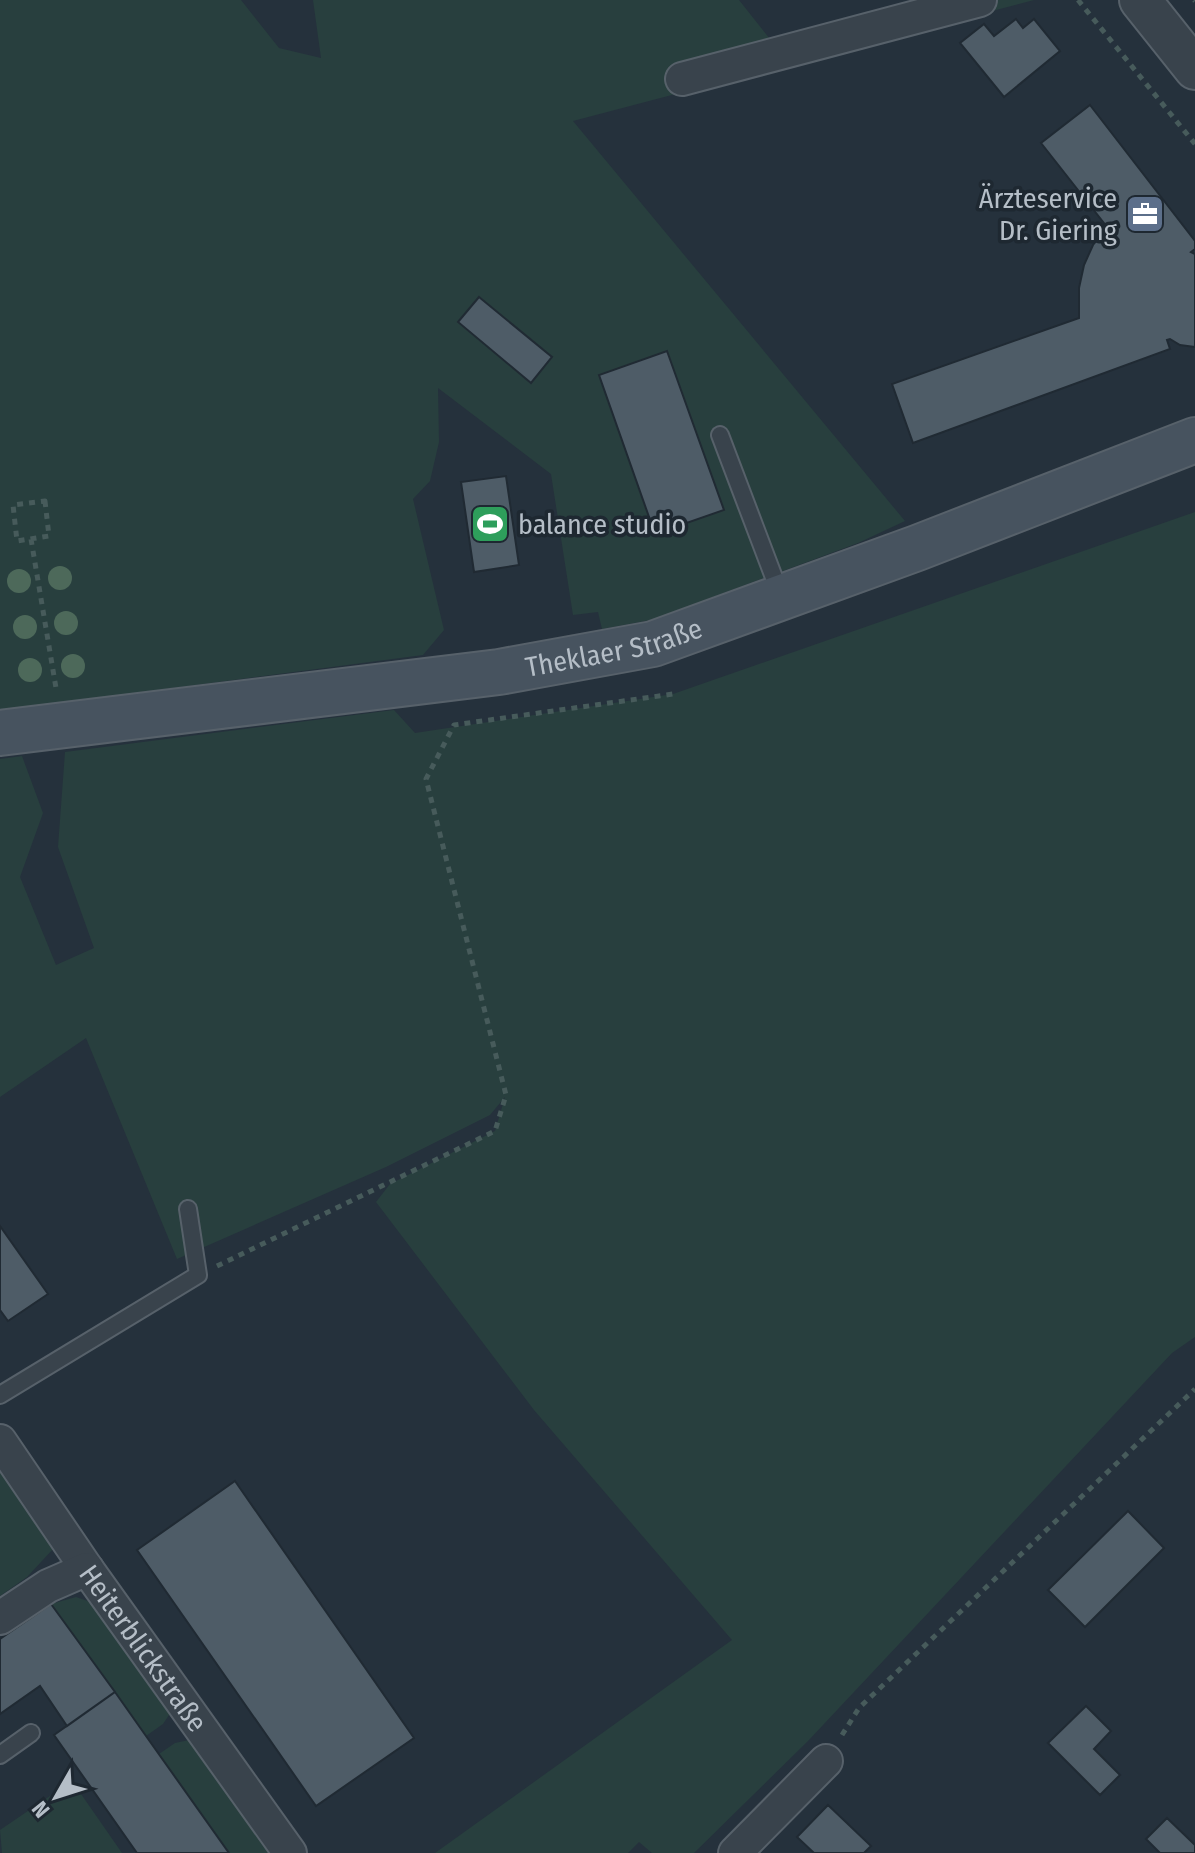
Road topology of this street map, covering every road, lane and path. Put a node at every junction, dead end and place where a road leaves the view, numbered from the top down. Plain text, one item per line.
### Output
1 (980, 0) edge
2 (1078, 0) edge
3 (1140, 0) edge
4 (1195, 69) edge
5 (682, 79) dead end
6 (1195, 144) edge
7 (720, 435) dead end
8 (1195, 440) edge
9 (31, 539) junction
10 (782, 597) junction
11 (673, 694) dead end
12 (61, 725) junction
13 (0, 733) edge
14 (188, 1209) dead end
15 (198, 1275) junction
16 (1195, 1389) edge
17 (0, 1395) edge
18 (0, 1441) edge
19 (87, 1569) junction
20 (0, 1618) edge
21 (31, 1733) dead end
22 (0, 1755) edge
23 (826, 1761) joint
24 (290, 1853) edge
25 (735, 1853) edge

1 - 5 street
2 - 6 path
3 - 4 street
7 - 10 lane
8 - 10 main road, Theklaer Straße
9 - 9 path
9 - 12 path
10 - 12 main road, Theklaer Straße
11 - 15 path
12 - 13 main road, Theklaer Straße
14 - 15 lane
15 - 17 lane
16 - 23 path
18 - 19 street, Heiterblickstraße
19 - 20 street
19 - 24 street, Heiterblickstraße
21 - 22 lane
23 - 25 street

